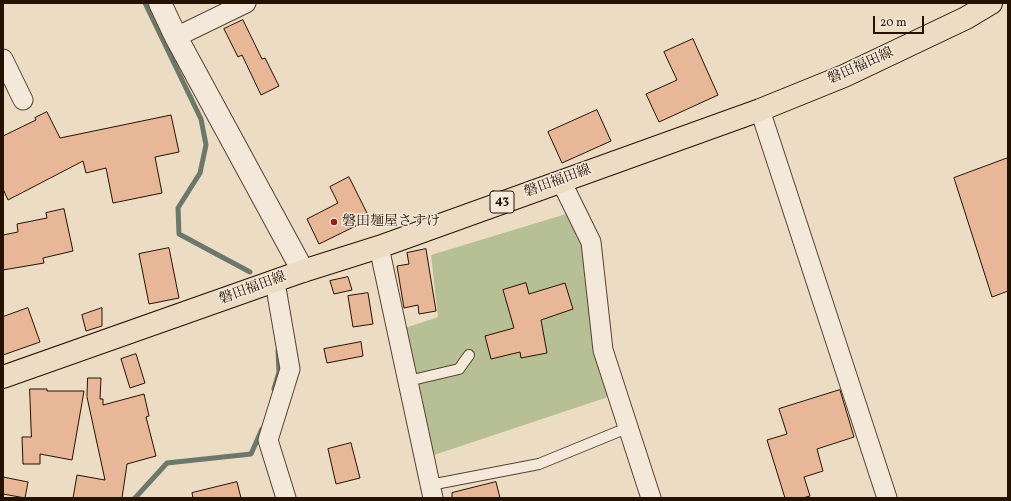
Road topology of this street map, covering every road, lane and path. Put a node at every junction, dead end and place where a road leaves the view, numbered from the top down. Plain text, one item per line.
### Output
1 (160, 3) edge
2 (246, 3) edge
3 (991, 3) edge
4 (176, 37) junction
5 (3, 59) edge
6 (23, 100) dead end
7 (760, 110) junction
8 (561, 181) junction
9 (379, 247) junction
10 (303, 271) junction
11 (275, 282) junction
12 (469, 355) dead end
13 (3, 377) edge
14 (408, 381) junction
15 (627, 428) junction
16 (432, 492) edge
17 (286, 498) edge
18 (651, 498) edge
19 (886, 498) edge

1 - 4 street
2 - 4 street
3 - 7 main road, 磐田福田線 / 43
4 - 10 street
5 - 6 street
7 - 8 main road, 磐田福田線 / 43
7 - 19 street
8 - 9 main road, 磐田福田線 / 43
8 - 15 street
9 - 10 main road, 磐田福田線 / 43
9 - 14 street
10 - 11 main road, 磐田福田線 / 43
11 - 13 main road, 磐田福田線 / 43
11 - 17 street
12 - 14 lane
14 - 16 street
15 - 16 lane
15 - 18 street

